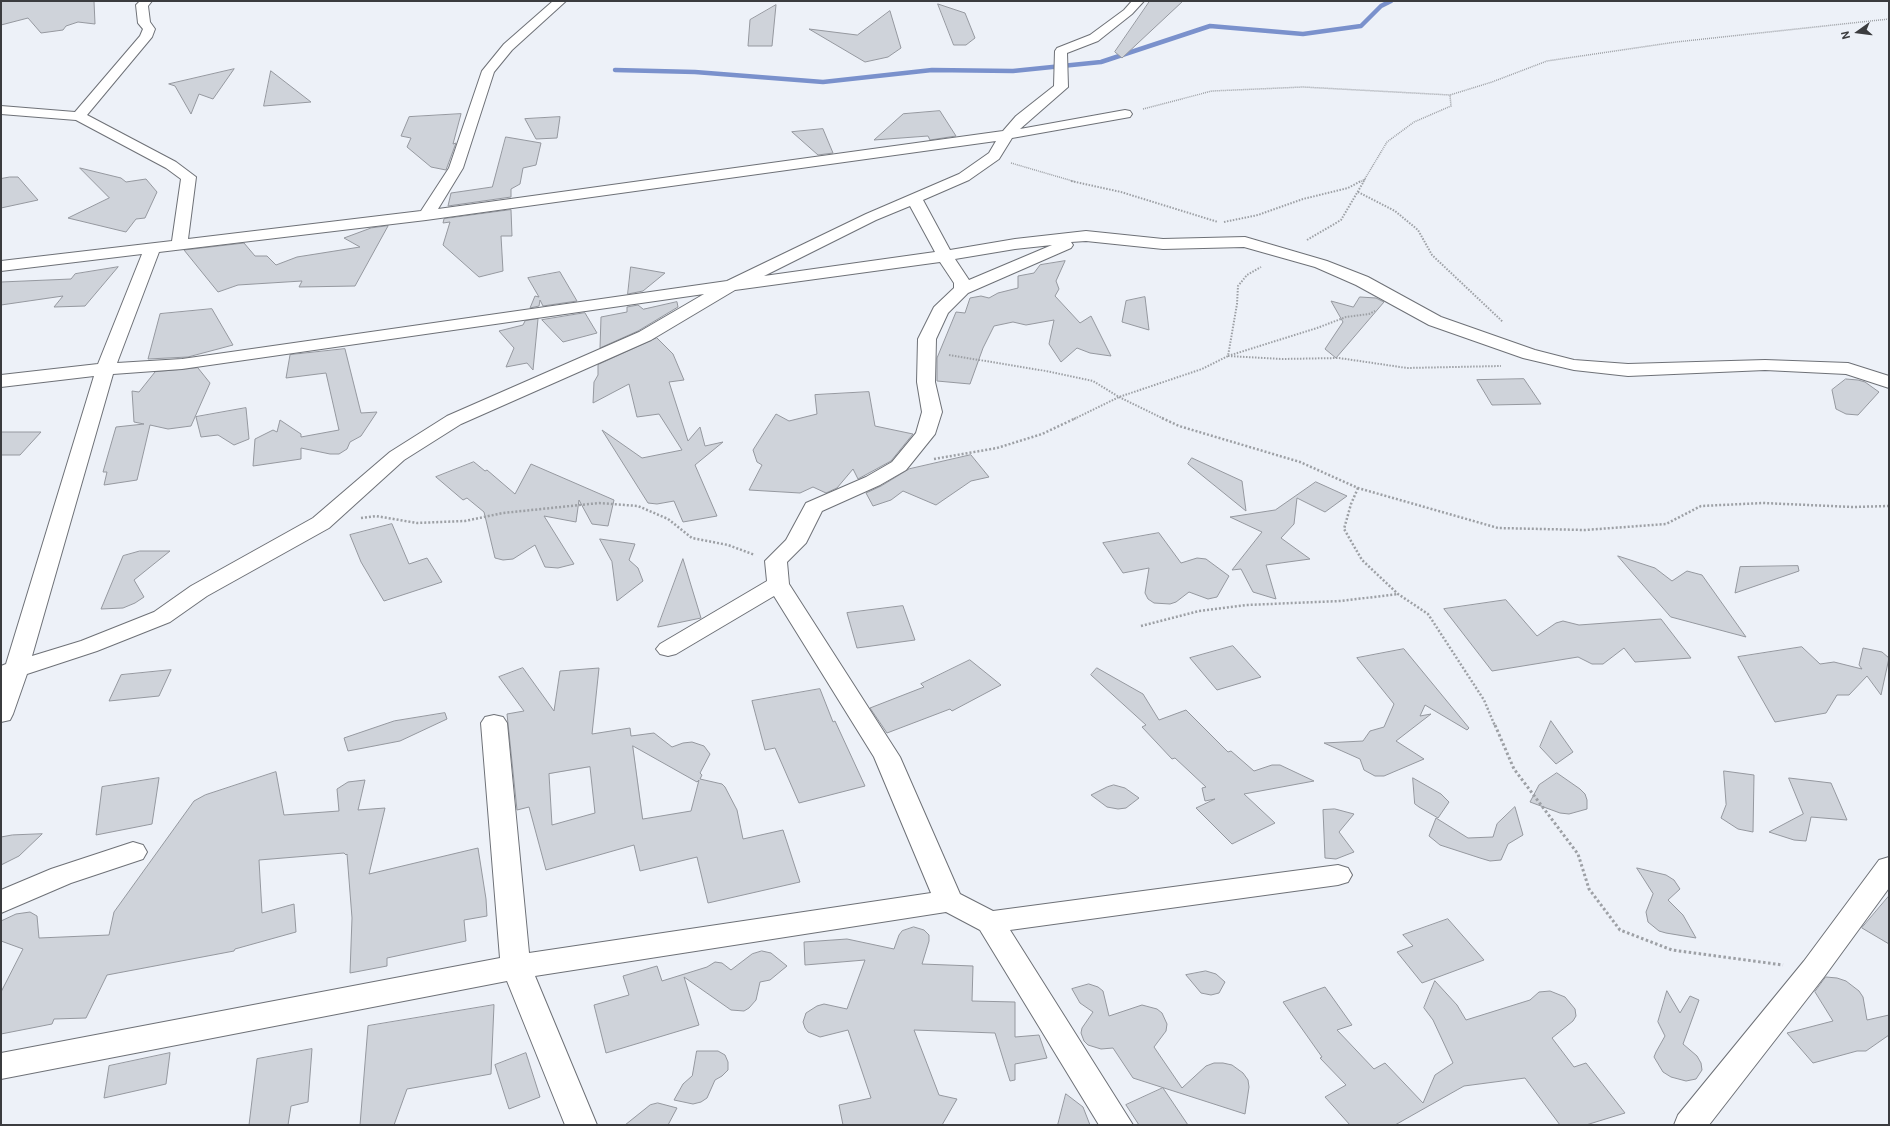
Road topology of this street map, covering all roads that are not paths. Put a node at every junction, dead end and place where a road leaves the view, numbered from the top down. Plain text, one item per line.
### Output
1 (146, 1) edge
2 (560, 1) edge
3 (1138, 1) edge
4 (1, 110) edge
5 (1125, 114) road end
6 (79, 116) junction
7 (1007, 136) junction
8 (914, 198) junction
9 (426, 215) junction
10 (1086, 236) junction
11 (179, 244) junction
12 (153, 247) junction
13 (945, 256) junction
14 (1, 266) edge
15 (728, 287) junction
16 (962, 289) junction
17 (104, 369) junction
18 (1, 381) edge
19 (1889, 382) edge
20 (777, 572) junction
21 (668, 649) dead end
22 (9, 672) edge
23 (1, 714) edge
24 (494, 723) dead end
25 (133, 852) dead end
26 (1889, 867) edge
27 (1338, 875) dead end
28 (949, 901) junction
29 (1, 902) edge
30 (990, 922) junction
31 (516, 967) junction
32 (1, 1066) edge
33 (581, 1125) edge
34 (1117, 1125) edge
35 (1690, 1125) edge

1 - 6 street
2 - 9 street
3 - 7 street
4 - 6 street
5 - 7 street
6 - 11 street
7 - 8 street
7 - 9 street
8 - 13 street
8 - 15 street
9 - 11 street
10 - 13 street
10 - 16 street
10 - 19 street
11 - 12 street
12 - 14 street
12 - 17 street
13 - 15 street
13 - 16 street
15 - 17 street
15 - 22 street
16 - 20 street
17 - 18 street
17 - 22 street
20 - 21 street
20 - 28 street
22 - 23 street
24 - 31 street
25 - 29 street
26 - 35 street
27 - 30 street
28 - 30 street
28 - 31 street
30 - 34 street
31 - 32 street
31 - 33 street

